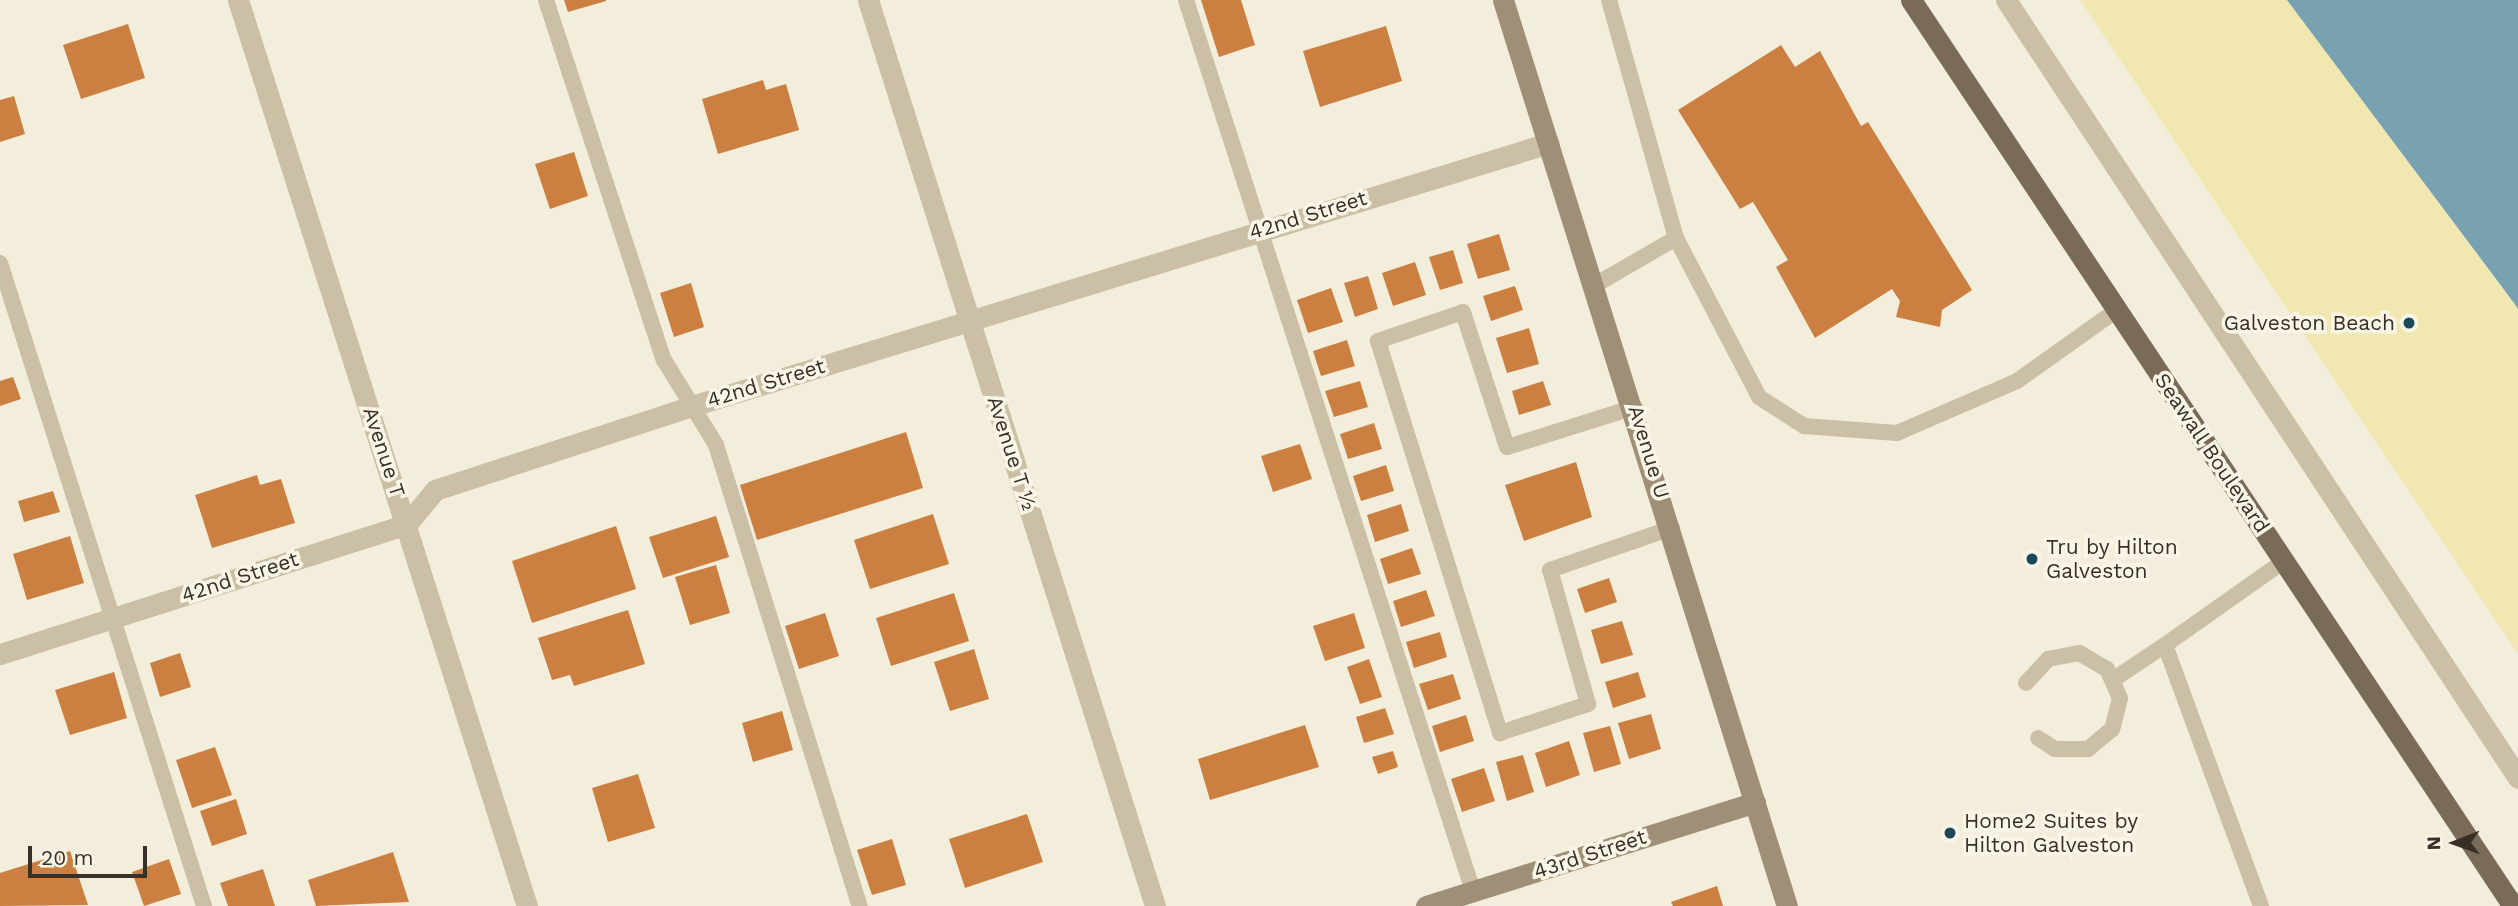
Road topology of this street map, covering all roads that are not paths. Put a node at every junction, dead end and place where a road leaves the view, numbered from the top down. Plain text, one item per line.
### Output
1 (238, 0) edge
2 (546, 0) edge
3 (868, 0) edge
4 (1186, 0) edge
5 (1503, 0) edge
6 (1609, 0) edge
7 (1911, 0) edge
8 (2006, 0) edge
9 (1549, 143) junction
10 (1258, 230) junction
11 (1676, 238) junction
12 (0, 263) edge
13 (1595, 285) junction
14 (2117, 310) junction
15 (970, 319) junction
16 (692, 406) junction
17 (1635, 407) junction
18 (407, 524) junction
19 (1672, 528) junction
20 (2284, 561) junction
21 (113, 618) junction
22 (2165, 645) junction
23 (0, 654) edge
24 (2114, 679) junction
25 (2026, 683) dead end
26 (2038, 738) dead end
27 (2518, 778) edge
28 (1755, 802) junction
29 (1473, 891) junction
30 (204, 906) edge
31 (527, 906) edge
32 (860, 906) edge
33 (1155, 906) edge
34 (1429, 906) edge
35 (1787, 906) edge
36 (2261, 906) edge
37 (2513, 906) edge

1 - 18 street, Avenue T
2 - 16 lane
3 - 15 street, Avenue T ½
4 - 10 lane
5 - 9 street, Avenue U
6 - 11 lane
7 - 14 main road, Seawall Boulevard
8 - 27 street
9 - 10 street, 42nd Street
9 - 13 street, Avenue U
10 - 15 street, 42nd Street
10 - 29 lane
11 - 13 lane
11 - 14 lane
12 - 21 lane
13 - 17 street, Avenue U
14 - 20 main road, Seawall Boulevard
15 - 16 street, 42nd Street
15 - 33 street, Avenue T ½
16 - 18 street, 42nd Street
16 - 32 lane
17 - 19 street, Avenue U
17 - 19 lane
18 - 21 street, 42nd Street
18 - 31 street, Avenue T
19 - 28 street, Avenue U
20 - 22 lane
20 - 37 main road, Seawall Boulevard
21 - 23 street, 42nd Street
21 - 30 lane
22 - 24 lane
22 - 36 lane
24 - 25 lane
24 - 26 lane
28 - 29 street, 43rd Street
28 - 35 street, Avenue U
29 - 34 street, 43rd Street

